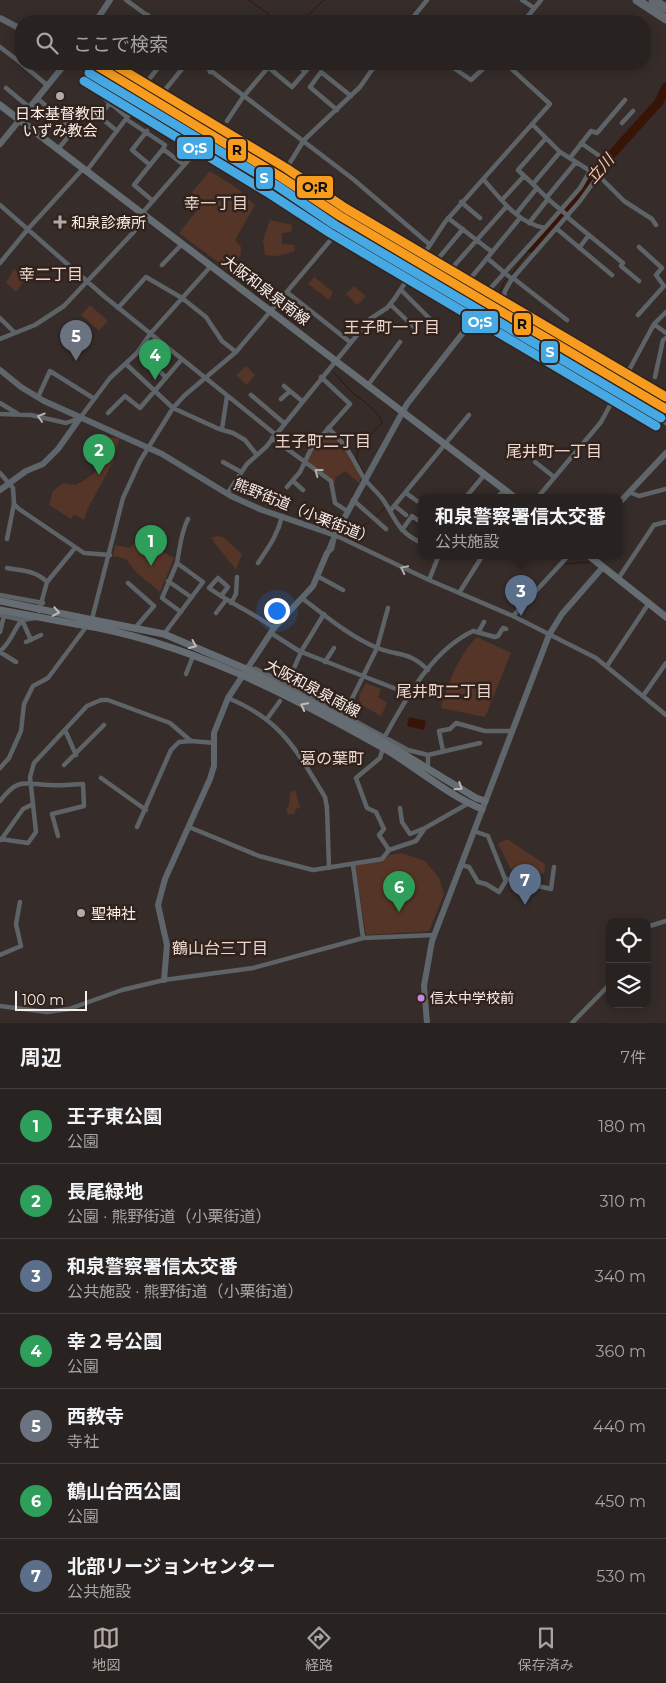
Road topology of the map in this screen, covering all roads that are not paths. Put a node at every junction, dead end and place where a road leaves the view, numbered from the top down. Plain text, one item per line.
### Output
1 (110, 0) edge
2 (126, 0) edge
3 (426, 0) edge
4 (522, 0) edge
5 (541, 0) edge
6 (637, 0) edge
7 (653, 0) edge
8 (534, 8) junction
9 (666, 8) edge
10 (100, 15) edge
11 (148, 15) edge
12 (415, 15) edge
13 (529, 15) edge
14 (0, 18) edge
15 (666, 19) edge
16 (15, 26) edge
17 (0, 47) edge
18 (15, 58) edge
19 (30, 70) edge
20 (60, 70) edge
21 (90, 70) edge
22 (156, 70) edge
23 (181, 70) edge
24 (266, 70) edge
25 (275, 70) edge
26 (303, 70) edge
27 (372, 70) edge
28 (457, 70) edge
29 (482, 70) edge
30 (513, 70) edge
31 (210, 72) edge
32 (305, 72) joint
33 (150, 78) dead end
34 (47, 85) junction
35 (6, 88) dead end
36 (164, 90) dead end
37 (351, 96) junction
38 (243, 97) junction
39 (37, 98) junction
40 (104, 98) dead end
41 (625, 100) dead end
42 (110, 103) junction
43 (135, 107) dead end
44 (1, 108) edge
45 (29, 108) junction
46 (336, 110) junction
47 (616, 110) junction
48 (633, 111) dead end
49 (94, 112) dead end
50 (99, 116) junction
51 (126, 118) junction
52 (627, 118) junction
53 (20, 119) junction
54 (227, 121) dead end
55 (622, 123) dead end
56 (532, 124) junction
57 (116, 131) junction
58 (146, 131) junction
59 (546, 138) junction
60 (304, 140) junction
61 (582, 143) junction
62 (0, 144) edge
63 (58, 149) junction
64 (163, 149) junction
65 (560, 152) junction
66 (192, 156) dead end
67 (601, 157) dead end
68 (570, 158) junction
69 (576, 162) junction
70 (150, 165) junction
71 (184, 165) junction
72 (85, 170) junction
73 (591, 171) junction
74 (524, 176) junction
75 (598, 176) junction
76 (483, 179) junction
77 (278, 182) junction
78 (535, 186) junction
79 (548, 198) junction
80 (502, 200) junction
81 (153, 201) junction
82 (461, 202) junction
83 (0, 205) edge
84 (507, 206) junction
85 (561, 211) junction
86 (516, 214) junction
87 (144, 215) junction
88 (567, 216) junction
89 (448, 218) junction
90 (480, 218) dead end
91 (520, 218) junction
92 (345, 223) junction
93 (529, 223) junction
94 (656, 225) dead end
95 (28, 229) junction
96 (462, 229) junction
97 (545, 229) junction
98 (557, 229) junction
99 (551, 235) junction
100 (589, 235) junction
101 (477, 241) junction
102 (182, 244) junction
103 (429, 244) junction
104 (639, 247) dead end
105 (579, 248) junction
106 (424, 252) junction
107 (492, 252) junction
108 (487, 258) junction
109 (437, 260) junction
110 (0, 263) edge
111 (162, 265) dead end
112 (416, 265) junction
113 (211, 266) junction
114 (664, 266) edge
115 (452, 268) junction
116 (506, 274) junction
117 (612, 275) dead end
118 (470, 279) junction
119 (513, 279) junction
120 (86, 281) junction
121 (639, 281) dead end
122 (665, 286) edge
123 (401, 290) junction
124 (288, 293) junction
125 (182, 298) junction
126 (503, 301) dead end
127 (390, 304) junction
128 (484, 306) junction
129 (118, 308) junction
130 (272, 312) junction
131 (666, 312) edge
132 (638, 315) dead end
133 (0, 318) edge
134 (567, 320) dead end
135 (654, 324) junction
136 (436, 325) dead end
137 (417, 330) dead end
138 (15, 333) junction
139 (666, 333) edge
140 (150, 334) junction
141 (0, 338) edge
142 (666, 338) edge
143 (350, 342) junction
144 (400, 342) dead end
145 (140, 349) junction
146 (236, 352) junction
147 (182, 359) junction
148 (337, 362) junction
149 (126, 364) junction
150 (0, 370) edge
151 (616, 370) dead end
152 (627, 376) junction
153 (205, 377) junction
154 (321, 377) junction
155 (655, 377) dead end
156 (166, 378) junction
157 (368, 385) junction
158 (284, 386) dead end
159 (621, 388) junction
160 (155, 390) junction
161 (290, 391) junction
162 (251, 395) dead end
163 (227, 396) junction
164 (38, 397) junction
165 (93, 398) junction
166 (281, 399) dead end
167 (302, 400) junction
168 (0, 403) edge
169 (174, 408) junction
170 (108, 412) dead end
171 (403, 413) junction
172 (0, 414) edge
173 (19, 414) junction
174 (469, 415) dead end
175 (80, 418) junction
176 (666, 422) edge
177 (66, 423) junction
178 (284, 423) junction
179 (328, 428) junction
180 (222, 429) junction
181 (70, 431) junction
182 (273, 436) junction
183 (445, 445) junction
184 (149, 448) junction
185 (666, 453) edge
186 (257, 455) junction
187 (222, 462) dead end
188 (304, 462) junction
189 (536, 462) dead end
190 (241, 472) junction
191 (0, 473) edge
192 (485, 474) junction
193 (554, 477) junction
194 (365, 479) junction
195 (293, 481) junction
196 (10, 482) junction
197 (287, 487) dead end
198 (666, 489) edge
199 (0, 490) edge
200 (303, 490) dead end
201 (505, 490) junction
202 (629, 492) junction
203 (406, 493) junction
204 (227, 494) junction
205 (468, 494) edge
206 (500, 494) edge
207 (510, 494) edge
208 (540, 494) edge
209 (623, 499) edge
210 (353, 500) junction
211 (417, 501) dead end
212 (14, 504) junction
213 (395, 506) junction
214 (347, 511) junction
215 (390, 511) junction
216 (406, 514) dead end
217 (282, 516) junction
218 (188, 519) dead end
219 (418, 520) edge
220 (666, 522) edge
221 (386, 529) dead end
222 (402, 530) junction
223 (335, 535) junction
224 (8, 539) dead end
225 (418, 541) edge
226 (75, 548) junction
227 (327, 553) joint
228 (110, 555) junction
229 (437, 559) edge
230 (478, 559) edge
231 (565, 559) edge
232 (593, 559) edge
233 (177, 563) junction
234 (258, 563) dead end
235 (603, 567) junction
236 (7, 568) dead end
237 (237, 577) dead end
238 (319, 577) junction
239 (618, 579) junction
240 (429, 580) junction
241 (168, 581) junction
242 (47, 582) junction
243 (128, 583) dead end
244 (343, 590) dead end
245 (459, 593) junction
246 (0, 594) edge
247 (221, 596) dead end
248 (191, 597) junction
249 (303, 599) junction
250 (226, 600) junction
251 (0, 601) edge
252 (42, 602) junction
253 (231, 603) junction
254 (649, 603) junction
255 (388, 608) dead end
256 (180, 612) junction
257 (216, 613) dead end
258 (1, 614) edge
259 (324, 614) junction
260 (513, 616) junction
261 (666, 617) edge
262 (22, 620) junction
263 (77, 620) junction
264 (90, 622) junction
265 (484, 622) dead end
266 (135, 628) junction
267 (506, 629) dead end
268 (273, 630) junction
269 (479, 631) junction
270 (0, 632) edge
271 (164, 634) junction
272 (41, 635) dead end
273 (549, 635) junction
274 (334, 648) dead end
275 (376, 648) junction
276 (0, 652) edge
277 (301, 652) junction
278 (193, 656) junction
279 (16, 662) dead end
280 (325, 662) junction
281 (666, 663) edge
282 (607, 666) junction
283 (246, 669) junction
284 (428, 670) junction
285 (186, 674) dead end
286 (241, 676) junction
287 (363, 677) junction
288 (287, 684) junction
289 (409, 694) junction
290 (643, 696) junction
291 (228, 698) junction
292 (280, 702) dead end
293 (344, 715) junction
294 (666, 715) edge
295 (267, 719) junction
296 (104, 725) dead end
297 (65, 730) junction
298 (512, 731) junction
299 (190, 741) junction
300 (384, 742) junction
301 (215, 743) junction
302 (480, 744) dead end
303 (443, 751) junction
304 (76, 755) junction
305 (428, 755) junction
306 (64, 765) dead end
307 (0, 768) edge
308 (428, 768) junction
309 (101, 778) dead end
310 (30, 782) junction
311 (0, 801) edge
312 (469, 803) junction
313 (33, 804) junction
314 (484, 805) junction
315 (400, 808) dead end
316 (146, 810) junction
317 (138, 827) dead end
318 (189, 827) junction
319 (425, 828) junction
320 (474, 831) junction
321 (58, 836) dead end
322 (0, 839) edge
323 (389, 850) junction
324 (353, 865) junction
325 (461, 865) junction
326 (554, 867) dead end
327 (329, 868) junction
328 (505, 879) junction
329 (20, 902) dead end
330 (666, 921) edge
331 (651, 926) edge
332 (434, 935) junction
333 (363, 938) junction
334 (0, 955) edge
335 (164, 980) junction
336 (606, 988) edge
337 (0, 1006) edge
338 (427, 1023) edge
339 (572, 1023) edge

1 - 10 street
2 - 11 street
3 - 12 street
4 - 8 street
5 - 8 street
6 - 15 highway
7 - 9 highway
8 - 13 street
14 - 16 street
17 - 18 street
19 - 34 street
20 - 34 street
21 - 77 street
22 - 33 street
23 - 36 street
24 - 38 street
25 - 32 street
26 - 32 street
27 - 37 street
28 - 29 street
30 - 56 street
31 - 38 street
34 - 39 street
35 - 45 street
37 - 46 street
37 - 46 street
38 - 54 street
38 - 60 street
39 - 45 street
39 - 63 street
40 - 42 street
41 - 47 street
42 - 50 street
42 - 51 street
43 - 51 street
44 - 53 main road, 大阪和泉泉南線
45 - 53 street
46 - 60 street
47 - 52 street
47 - 61 street
48 - 52 street
49 - 50 street
50 - 57 street
51 - 57 street
51 - 58 street
52 - 55 street
53 - 62 street
53 - 63 main road, 大阪和泉泉南線
56 - 59 street
56 - 76 street
57 - 72 street
58 - 64 street
58 - 70 street
59 - 65 street
59 - 74 street
60 - 77 street
60 - 103 street
61 - 67 street
61 - 68 street
63 - 72 main road, 大阪和泉泉南線
64 - 70 street
64 - 71 street
65 - 68 street
65 - 78 street
66 - 71 street
68 - 69 street
69 - 73 street
69 - 79 street
70 - 81 street
71 - 81 street
72 - 87 main road, 大阪和泉泉南線
72 - 95 street
73 - 75 street
73 - 85 street
74 - 78 street
74 - 80 street
75 - 88 street
75 - 94 street
76 - 80 street
76 - 82 street
77 - 92 street
78 - 79 street
78 - 86 street
79 - 85 street
79 - 93 street
80 - 84 street
81 - 87 street
82 - 89 street
82 - 90 street
83 - 95 street
84 - 86 street
84 - 101 street
85 - 88 street
85 - 97 street
86 - 91 street
87 - 102 main road, 大阪和泉泉南線
87 - 120 street
88 - 98 street
88 - 100 street
89 - 96 street
89 - 103 street
91 - 93 street
91 - 107 street
92 - 112 street
92 - 124 street
93 - 97 street
95 - 110 street
95 - 120 street
96 - 101 street
96 - 109 street
97 - 99 street
97 - 116 street
98 - 99 street
98 - 105 street
99 - 119 street
100 - 105 street
100 - 121 street
101 - 107 street
101 - 115 street
102 - 111 street
102 - 113 main road, 大阪和泉泉南線
103 - 106 street
104 - 114 street
105 - 117 street
106 - 109 street
106 - 112 street
107 - 108 street
108 - 116 street
108 - 118 street
109 - 115 street
112 - 123 street
112 - 128 street
113 - 125 street
113 - 130 main road, 大阪和泉泉南線
114 - 122 street
115 - 118 street
116 - 118 street
116 - 119 street
119 - 126 street
119 - 134 street
120 - 129 street
120 - 138 street
122 - 132 street
123 - 127 street
123 - 136 street
124 - 130 street
124 - 143 street
125 - 129 street
125 - 140 street
125 - 146 street
127 - 137 street
127 - 143 street
128 - 159 street
128 - 171 street
129 - 140 street
130 - 146 street
130 - 148 main road, 大阪和泉泉南線
131 - 135 street
133 - 138 street
135 - 139 street
135 - 152 street
138 - 141 street
140 - 145 street
140 - 147 street
142 - 155 street
143 - 148 street
144 - 157 street
145 - 149 street
145 - 156 street
146 - 153 street
147 - 153 street
147 - 156 street
148 - 154 street
148 - 157 main road, 大阪和泉泉南線
149 - 160 street
149 - 165 street
150 - 164 street, 熊野街道（小栗街道）
151 - 152 street
152 - 159 street
153 - 163 street
153 - 169 street
154 - 167 street
154 - 179 street
156 - 160 street
157 - 171 main road, 大阪和泉泉南線
158 - 161 street
159 - 176 street
159 - 193 street
160 - 169 street
160 - 170 street
161 - 166 street
161 - 167 street
162 - 178 street
163 - 180 street
163 - 182 street
164 - 165 street
164 - 175 street, 熊野街道（小栗街道）
165 - 175 street
167 - 178 street
168 - 173 street
169 - 180 street
169 - 184 street
171 - 183 main road, 大阪和泉泉南線
171 - 194 street
172 - 173 street
177 -> 173 street
174 - 183 street
175 - 177 street
175 - 181 street
175 - 184 street, 熊野街道（小栗街道）
177 - 181 street
178 - 182 street
179 - 188 street
179 - 194 street
180 - 186 street
181 - 196 street
182 - 186 street
182 - 188 street
183 - 192 main road, 大阪和泉泉南線
183 - 203 street
184 - 204 street, 熊野街道（小栗街道）
184 - 228 street
185 - 202 street
186 - 190 street
187 - 190 street
188 - 195 street
214 -> 188 street
189 - 193 street
190 - 204 street
191 - 196 street
192 - 201 main road, 大阪和泉泉南線
192 - 205 street
193 - 208 street
194 - 210 street
194 - 215 street
195 - 197 street
195 - 200 street
196 - 199 street
196 - 212 street
198 - 202 street
201 - 206 street
201 - 207 main road, 大阪和泉泉南線
202 - 209 street
203 - 211 street
203 - 213 street
204 - 217 street, 熊野街道（小栗街道）
210 - 214 street
210 - 221 street
212 - 224 street
212 - 226 street
213 - 215 street
213 - 216 street
214 - 223 street
215 - 222 street
217 - 223 street, 熊野街道（小栗街道）
217 - 234 street
218 - 233 street
219 - 222 street
220 - 239 street
222 - 225 street
223 - 227 street
240 -> 223 street, 熊野街道（小栗街道）
226 - 228 street
226 - 242 street
227 - 238 street
228 - 264 street
229 - 240 street
230 - 245 street
231 - 260 street
232 - 235 main road
233 - 241 street
233 - 248 street
235 - 239 main road
235 - 273 street
236 - 242 street
237 - 253 street
238 - 244 street
238 - 249 street
239 - 254 main road
240 - 245 street, 熊野街道（小栗街道）
241 - 248 street
241 - 256 street
242 - 252 street
243 - 266 street
245 - 260 street, 熊野街道（小栗街道）
246 - 252 street
247 - 250 street
248 - 256 street
249 - 259 street
249 - 268 street
250 - 253 street
250 - 257 street
251 -> 263 main road, 大阪和泉泉南線, bridge
252 - 262 street
253 - 268 street
254 - 261 main road
254 - 282 street
255 - 275 street
256 - 271 street
258 - 262 street
258 - 263 main road, 大阪和泉泉南線, bridge
258 - 270 street
259 - 275 street
259 - 277 street
260 - 273 street, 熊野街道（小栗街道）
262 - 272 street
262 - 276 street
263 - 264 main road, 大阪和泉泉南線
264 - 266 main road, 大阪和泉泉南線
264 - 278 main road, 大阪和泉泉南線
264 - 307 street
265 - 269 street
266 - 271 main road, 大阪和泉泉南線
267 - 269 street
268 - 277 street
268 - 283 street
269 - 284 street
271 -> 283 main road, 大阪和泉泉南線
273 - 282 street, 熊野街道（小栗街道）
273 - 298 street
274 - 280 street
275 - 284 street
275 - 287 street
276 - 279 street
277 - 280 street
277 - 288 street
278 - 285 street
278 - 286 main road, 大阪和泉泉南線
280 - 287 street
281 - 290 street
282 - 290 street, 熊野街道（小栗街道）
283 - 286 street
283 - 288 street
283 - 300 main road, 大阪和泉泉南線
284 - 289 street
286 - 291 street
300 -> 286 main road, 大阪和泉泉南線
287 - 289 street
287 - 293 street
288 - 293 street
289 - 300 street
290 - 294 street, 熊野街道（小栗街道）
291 - 295 street
291 - 301 street
292 - 295 street
293 - 300 street
295 - 327 street
296 - 304 street
297 - 299 street
297 - 304 street
297 - 310 street
298 - 303 street
298 - 314 street
299 - 301 street
299 - 316 street
300 - 305 street
300 - 308 main road, 大阪和泉泉南線
300 - 312 main road, 大阪和泉泉南線
300 - 323 street
301 - 318 street
302 - 303 street
303 - 305 street
304 - 306 street
305 - 308 street
308 -> 314 main road, 大阪和泉泉南線
309 - 316 street
310 - 311 street
310 - 313 street
310 - 321 street
312 - 314 main road, 大阪和泉泉南線
312 - 319 street
313 - 322 street
313 - 322 street
314 - 320 street
315 - 319 street
316 - 317 street
318 - 327 street
318 - 335 street
319 - 323 street
320 - 325 street
320 - 328 street
323 - 324 street
324 - 327 street
324 - 333 street
325 - 328 street
325 - 332 street
326 - 328 street
329 - 334 street
330 - 331 street
332 - 333 street
332 - 338 street
333 - 335 street
335 - 337 street
336 - 339 street

